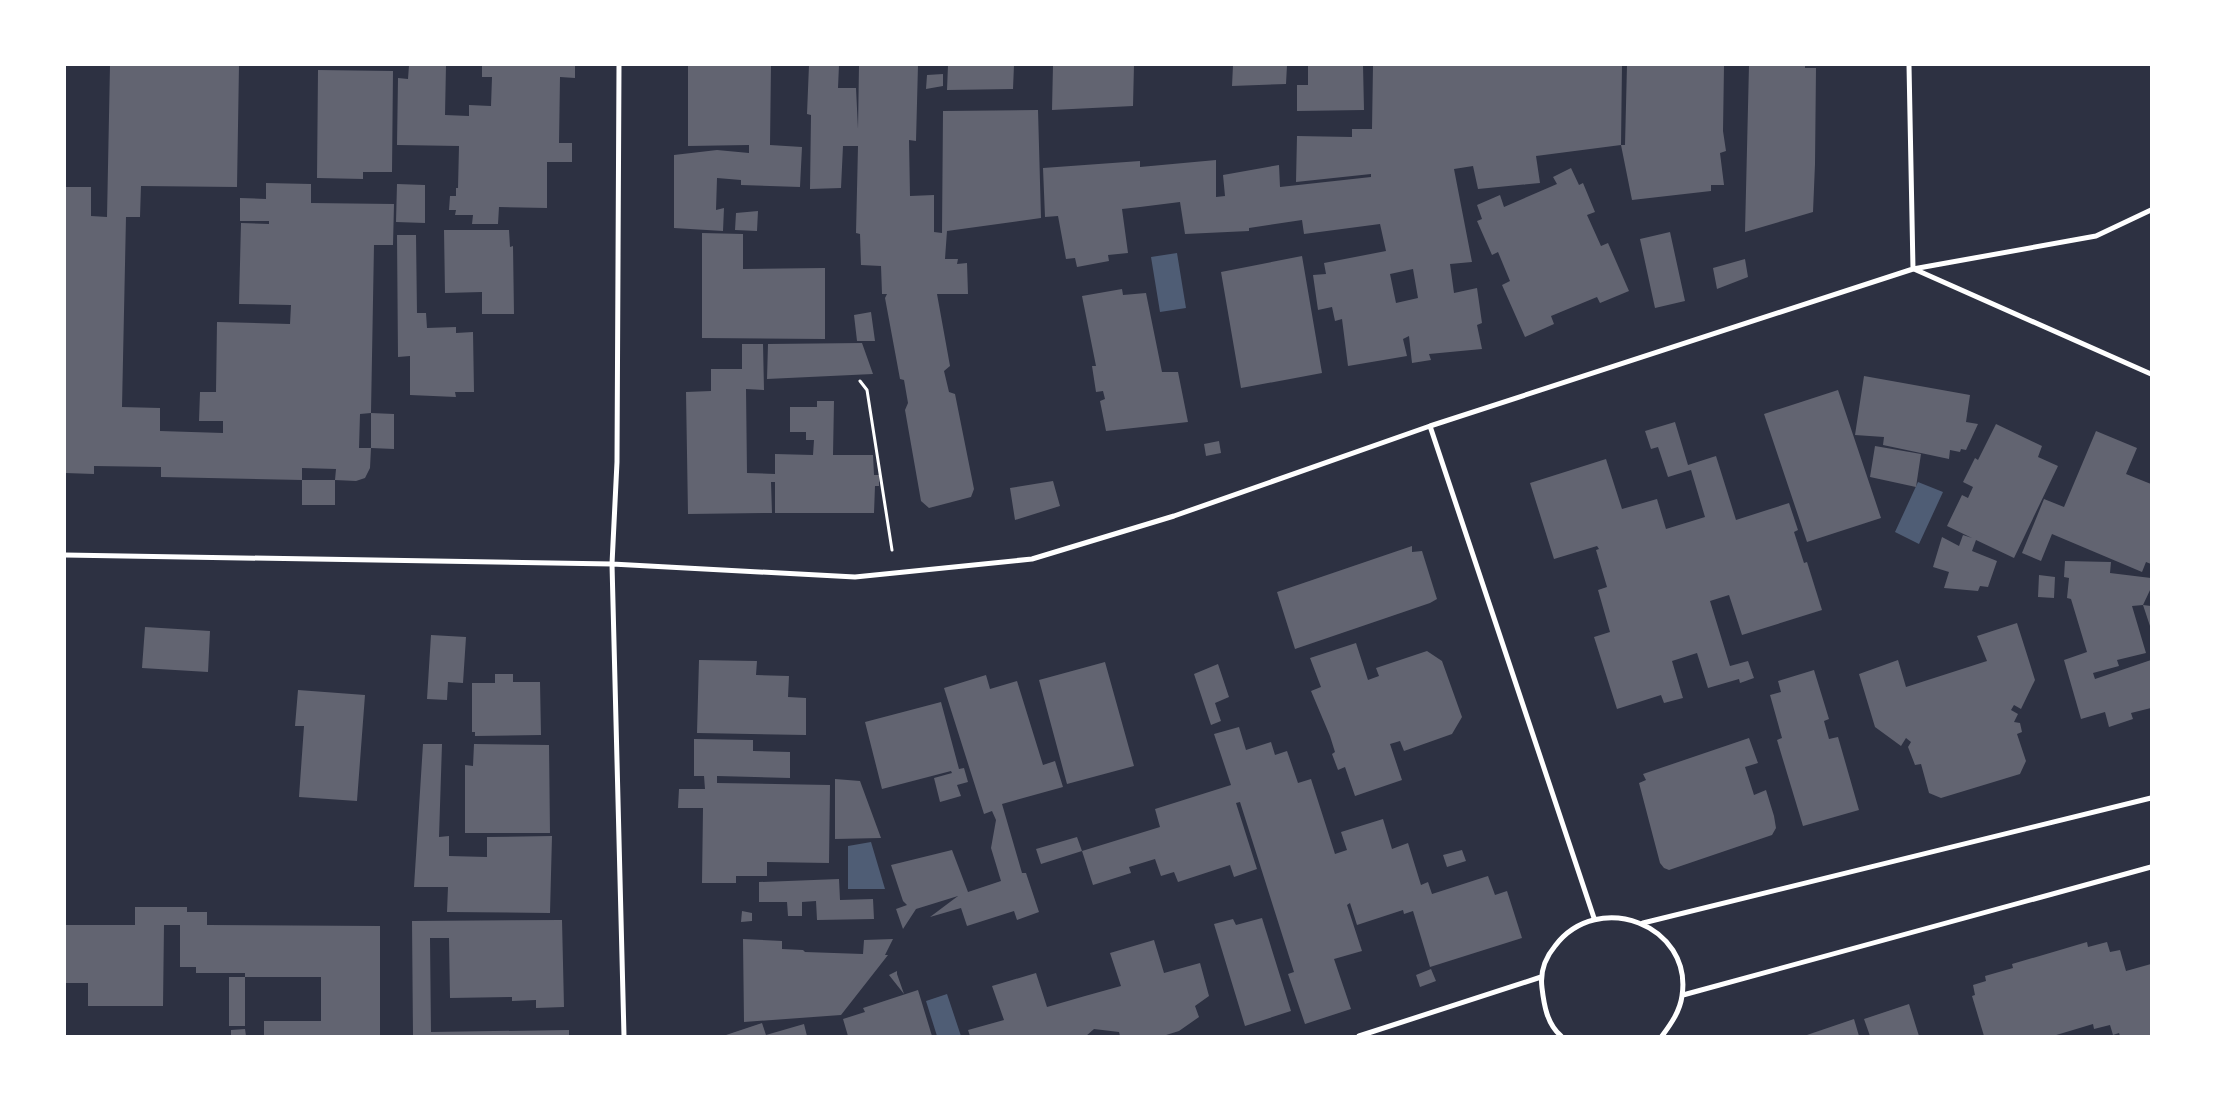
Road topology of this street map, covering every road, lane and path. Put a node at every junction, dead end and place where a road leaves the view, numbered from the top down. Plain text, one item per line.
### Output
1 (619, 65) edge
2 (1909, 65) edge
3 (2151, 210) edge
4 (1914, 269) junction
5 (2151, 374) edge
6 (860, 380) dead end
7 (1430, 426) junction
8 (65, 555) edge
9 (612, 564) junction
10 (896, 573) junction
11 (2151, 798) edge
12 (2151, 867) edge
13 (1594, 918) junction
14 (1643, 923) junction
15 (1541, 977) junction
16 (1682, 995) junction
17 (1560, 1035) edge
18 (624, 1036) edge
19 (1359, 1036) edge
20 (1550, 1036) edge
21 (1662, 1036) edge

1 - 9 street
2 - 4 street
3 - 4 street
4 - 5 street
4 - 7 street
6 - 10 path
7 - 10 street
7 - 13 street
8 - 9 street
9 - 10 street
9 - 18 street
11 - 14 street
12 - 16 street
13 - 14 street
13 - 15 street
14 - 16 street
15 - 17 street
15 - 19 street
16 - 21 street
17 - 20 street

